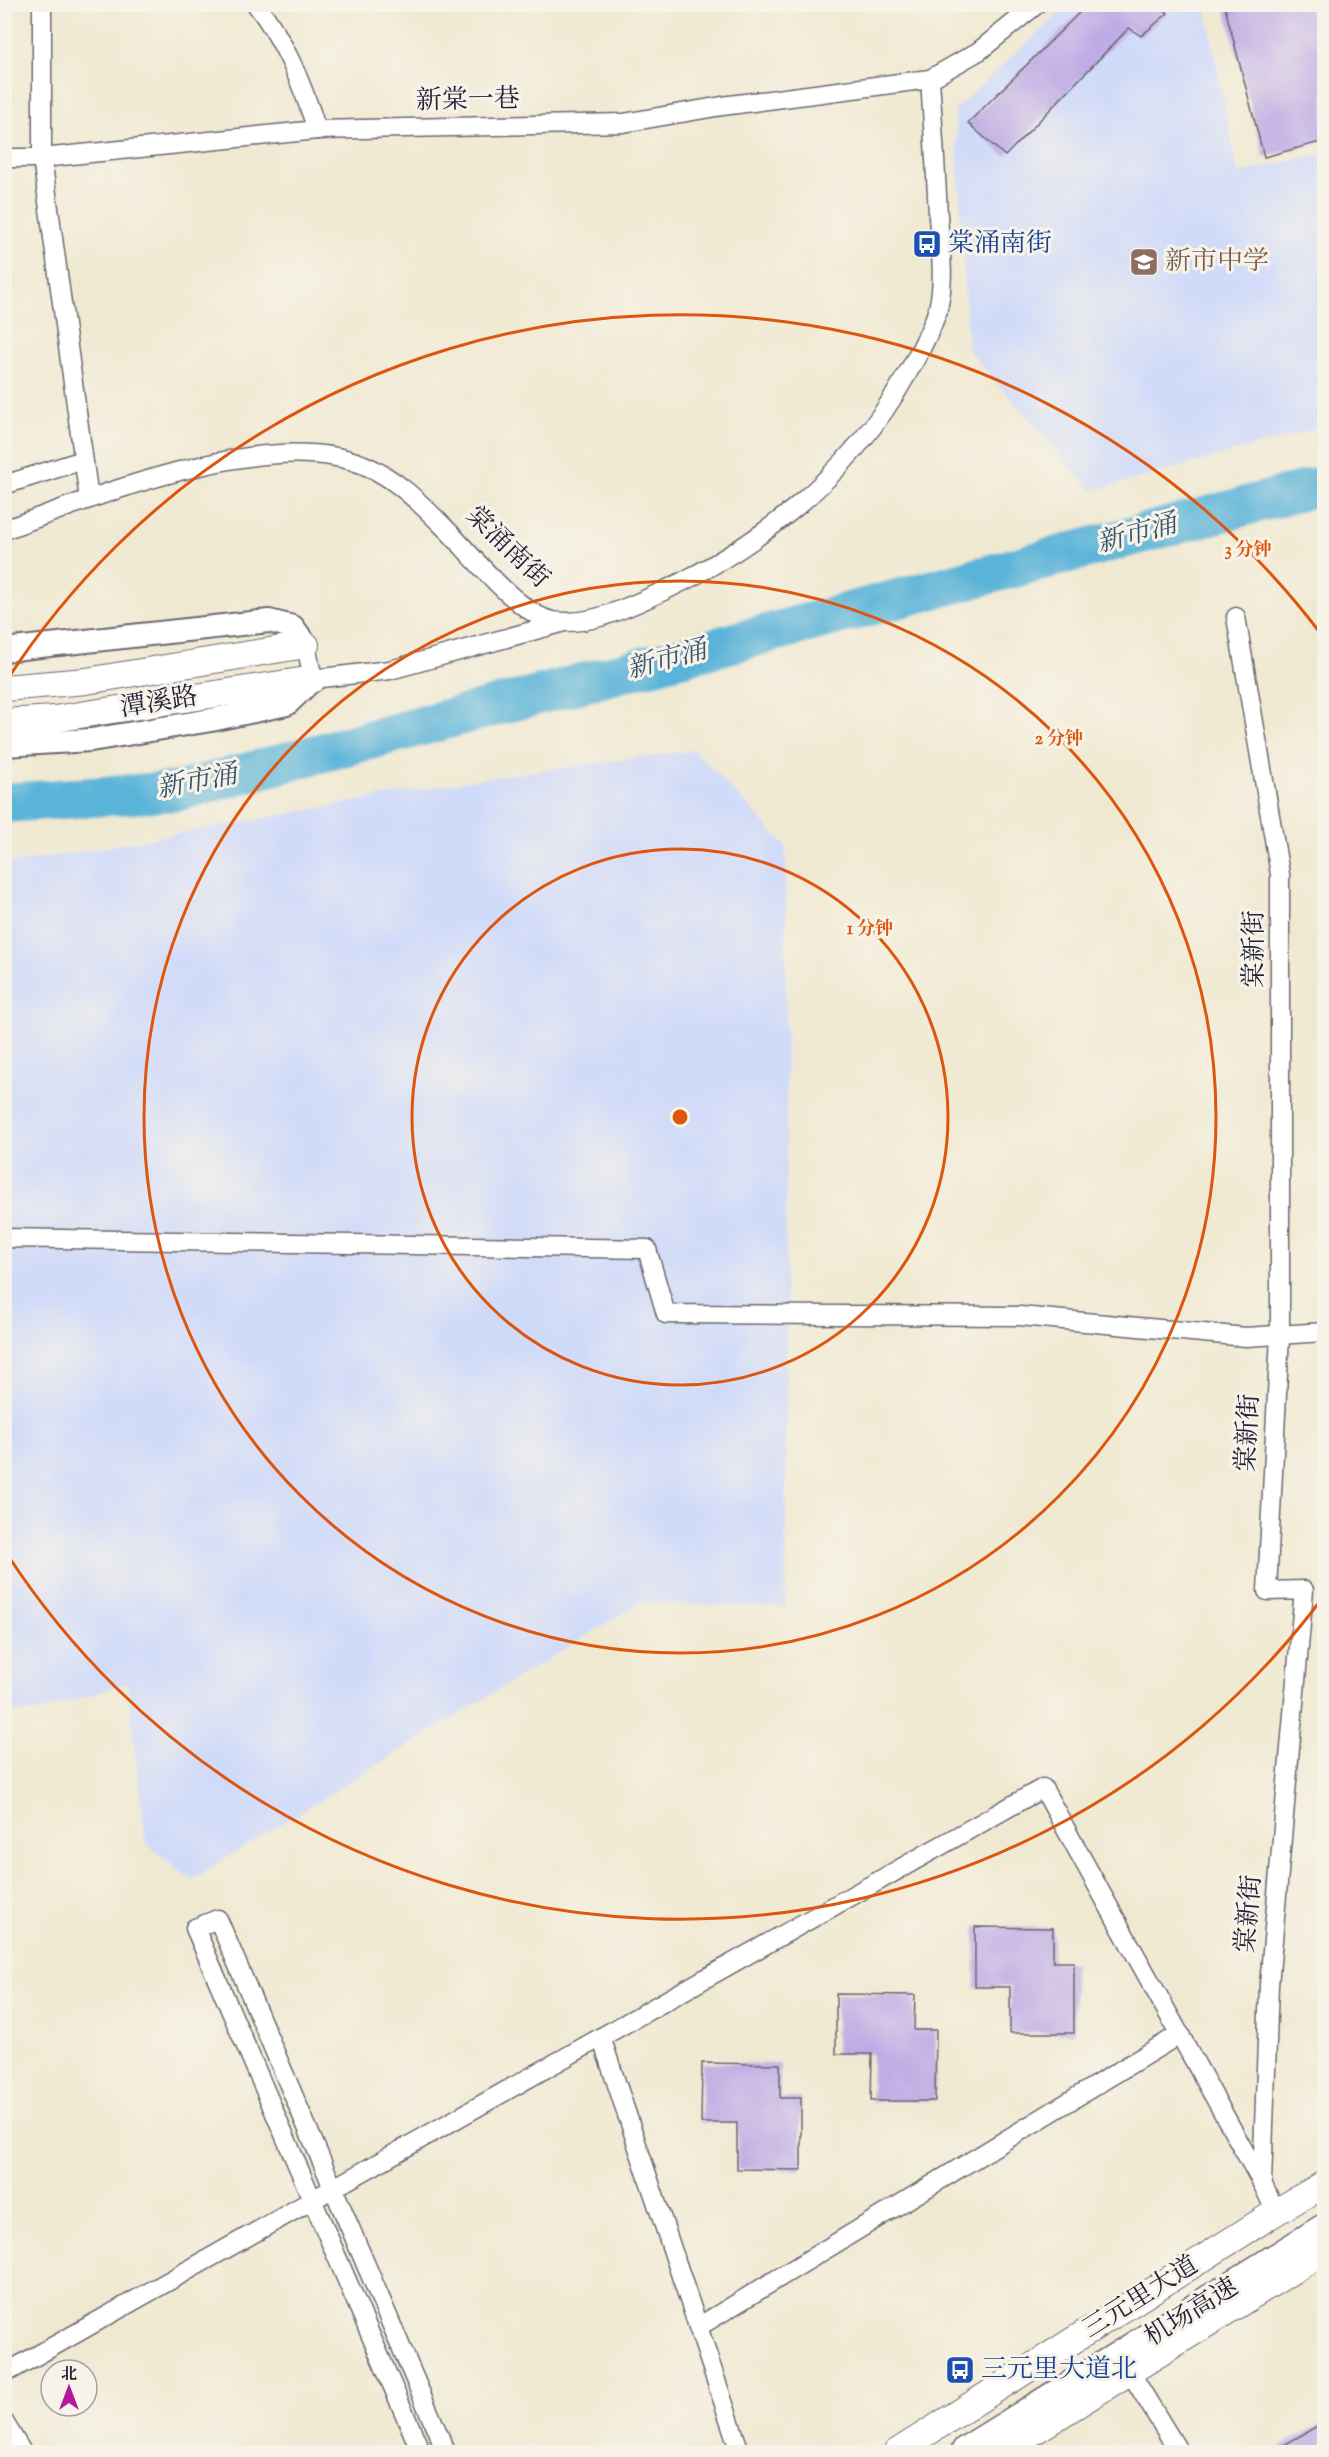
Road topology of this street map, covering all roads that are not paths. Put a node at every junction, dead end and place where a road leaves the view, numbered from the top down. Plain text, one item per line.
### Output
1 (42, 4) edge
2 (256, 4) edge
3 (1037, 4) edge
4 (930, 79) junction
5 (317, 130) junction
6 (4, 158) edge
7 (42, 158) junction
8 (83, 460) junction
9 (4, 485) edge
10 (89, 500) junction
11 (4, 530) edge
12 (1236, 617) dead end
13 (566, 622) junction
14 (306, 645) junction
15 (4, 650) edge
16 (313, 679) junction
17 (4, 688) edge
18 (4, 722) edge
19 (4, 745) edge
20 (4, 1238) edge
21 (1324, 1332) edge
22 (1280, 1335) junction
23 (1180, 2034) junction
24 (601, 2037) junction
25 (1262, 2183) junction
26 (1324, 2184) edge
27 (333, 2188) junction
28 (312, 2200) junction
29 (1276, 2212) junction
30 (1324, 2231) edge
31 (1324, 2251) edge
32 (698, 2327) junction
33 (1130, 2372) junction
34 (4, 2374) edge
35 (4, 2422) edge
36 (22, 2452) edge
37 (421, 2452) edge
38 (446, 2452) edge
39 (740, 2452) edge
40 (897, 2452) edge
41 (968, 2452) edge
42 (1001, 2452) edge
43 (1179, 2452) edge

1 - 7 street
2 - 5 street
3 - 4 street
4 - 5 street, 新棠一巷
4 - 13 street, 棠涌南街
5 - 7 street, 新棠一巷
6 - 7 street, 新棠一巷
7 - 8 street
8 - 9 street
8 - 10 street
10 - 11 street, 棠涌南街
10 - 13 street, 棠涌南街
12 - 22 street, 棠新街
13 - 16 street
14 - 15 street
14 - 16 street
14 - 17 main road, 潭溪路
16 - 18 main road, 潭溪路
16 - 19 street
20 - 22 street
21 - 22 street
22 - 25 street, 棠新街
23 - 24 street
23 - 25 street
23 - 32 street
24 - 27 street
24 - 32 street
25 - 29 street, 棠新街
26 - 29 main road, 三元里大道
27 - 28 street
27 - 28 street
27 - 38 street
28 - 34 street
28 - 37 street
29 - 40 main road, 三元里大道
30 - 41 highway, 机场高速
31 - 33 main road
32 - 39 street
33 - 42 main road
33 - 43 street
35 - 36 street

